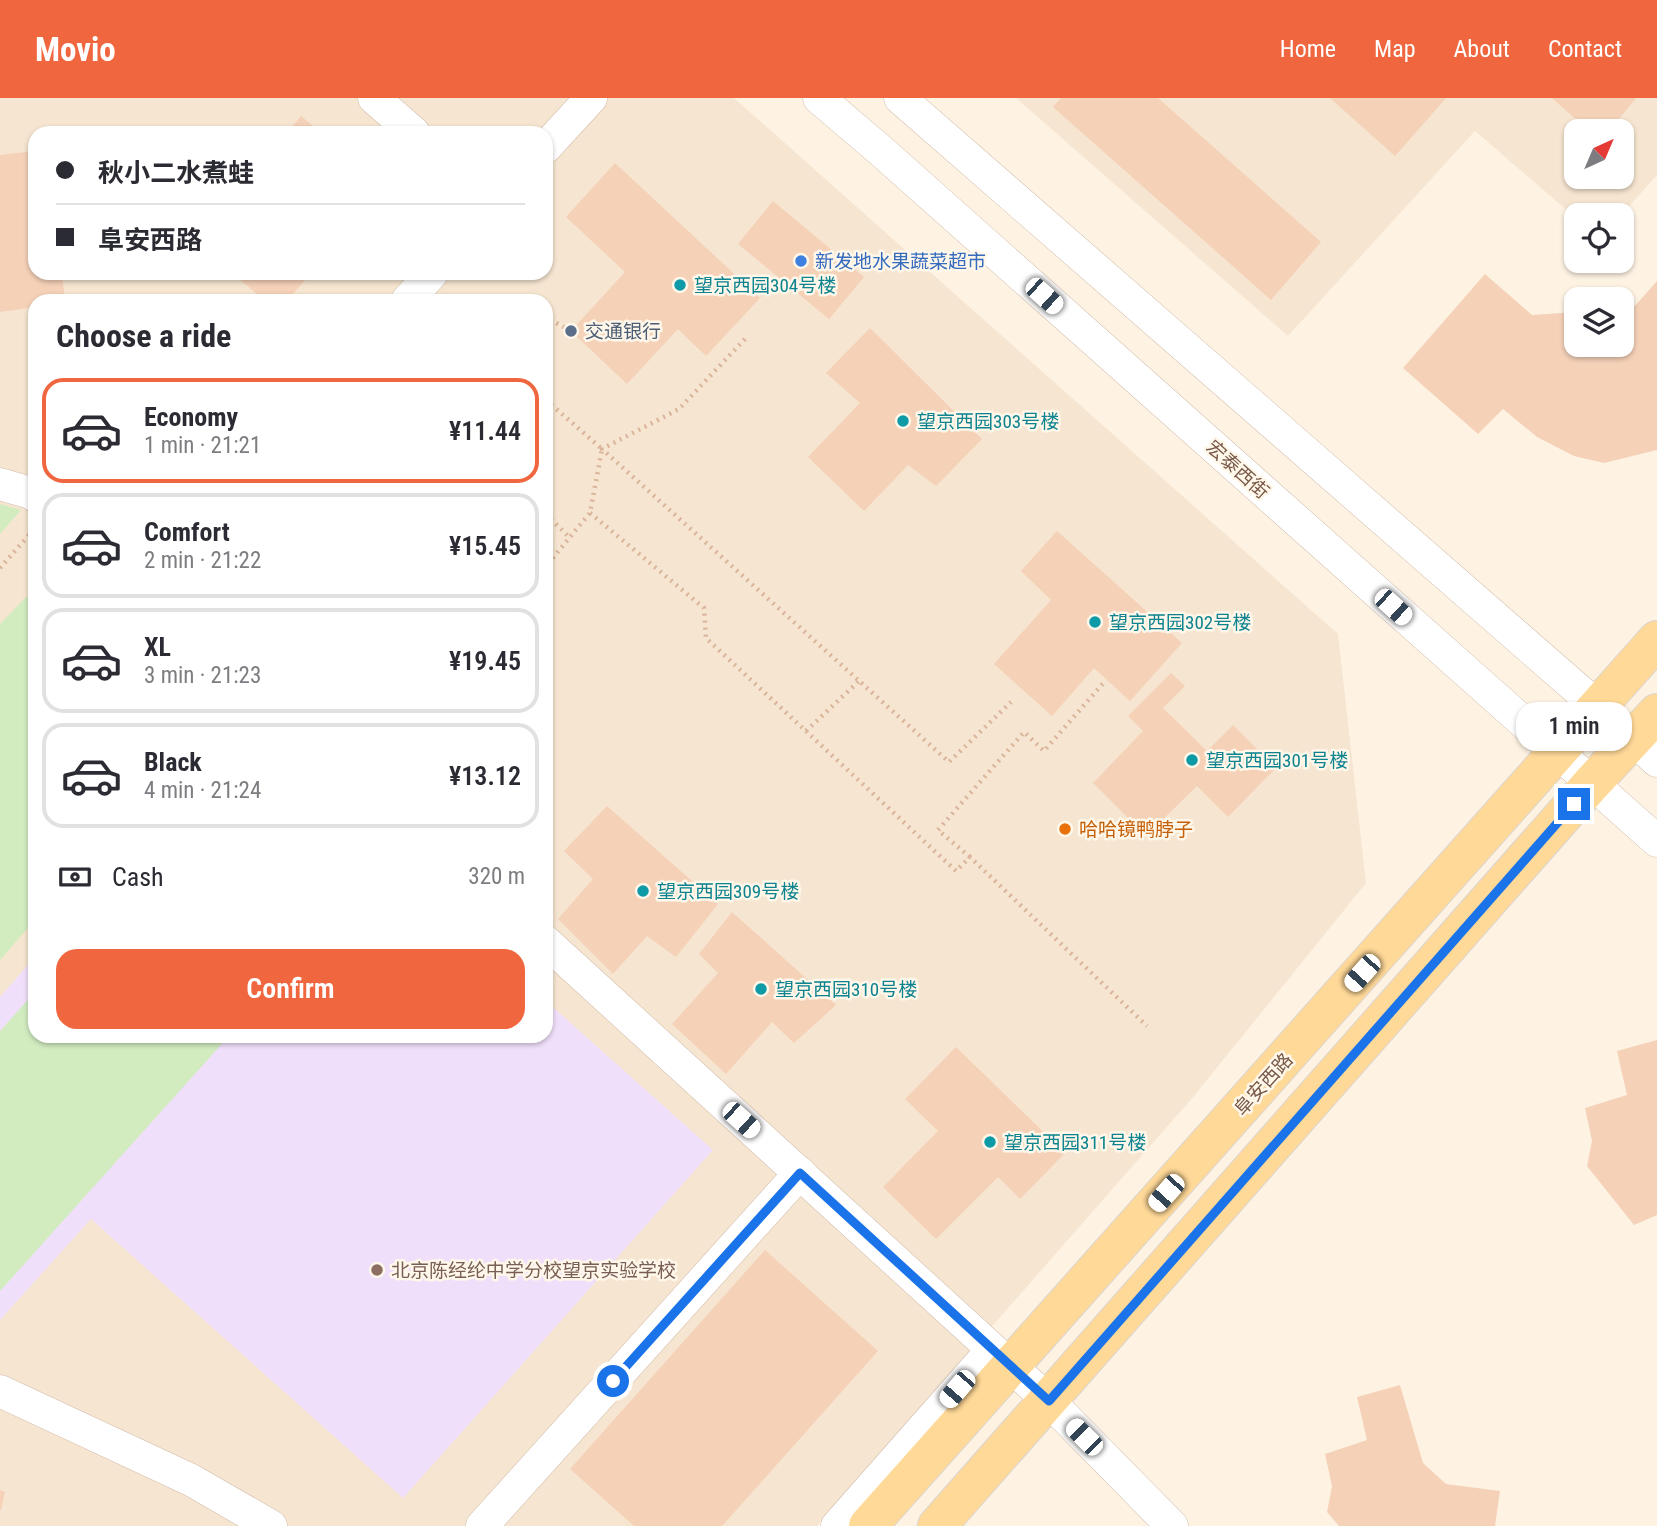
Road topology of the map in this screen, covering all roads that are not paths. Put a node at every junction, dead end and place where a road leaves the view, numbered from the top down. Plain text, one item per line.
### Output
1 (374, 98) edge
2 (592, 98) edge
3 (819, 98) edge
4 (914, 102) edge
5 (406, 126) edge
6 (553, 140) edge
7 (426, 280) edge
8 (413, 294) edge
9 (0, 484) edge
10 (28, 492) edge
11 (1657, 640) edge
12 (1598, 707) junction
13 (1649, 738) edge
14 (1558, 752) junction
15 (1592, 783) junction
16 (1657, 841) edge
17 (553, 948) edge
18 (800, 1173) junction
19 (1001, 1359) junction
20 (0, 1391) edge
21 (1049, 1401) junction
22 (271, 1526) edge
23 (482, 1526) edge
24 (837, 1526) edge
25 (868, 1526) edge
26 (937, 1526) edge
27 (1172, 1526) edge

1 - 5 street
2 - 6 street
3 - 14 street, 宏泰西街
4 - 12 street
7 - 8 street
9 - 10 street
11 - 12 main road, 阜安西路
12 - 13 street
12 - 14 main road, 阜安西路
13 - 15 main road
14 - 15 street, 宏泰西街
14 - 19 main road, 阜安西路
15 - 16 street, 宏泰西街
15 - 21 main road
17 - 18 street
18 - 19 street
18 - 23 street
19 - 21 street
19 - 24 street
19 - 25 main road, 阜安西路
20 - 22 street
21 - 26 main road
21 - 27 street

